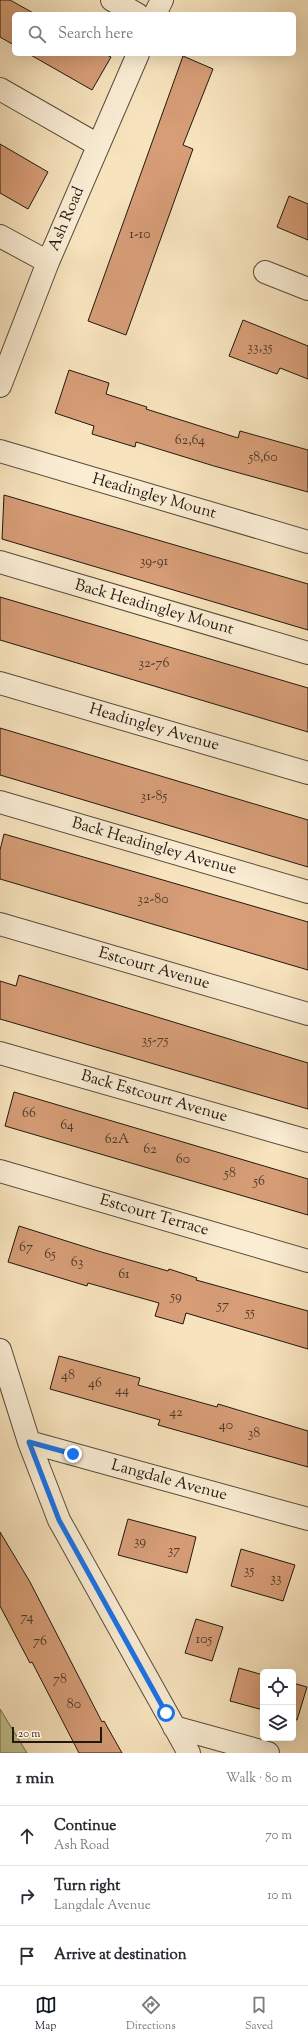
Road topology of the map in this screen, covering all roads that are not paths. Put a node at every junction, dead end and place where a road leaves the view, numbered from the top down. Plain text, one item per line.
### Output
1 (112, 0) edge
2 (162, 0) edge
3 (133, 12) edge
4 (156, 12) edge
5 (137, 56) edge
6 (0, 89) edge
7 (98, 145) junction
8 (0, 236) edge
9 (48, 262) junction
10 (265, 272) dead end
11 (308, 289) edge
12 (0, 386) edge
13 (0, 452) edge
14 (308, 542) edge
15 (0, 562) edge
16 (308, 654) edge
17 (0, 683) edge
18 (308, 773) edge
19 (0, 802) edge
20 (308, 892) edge
21 (0, 924) edge
22 (308, 1014) edge
23 (0, 1053) edge
24 (308, 1141) edge
25 (0, 1171) edge
26 (308, 1261) edge
27 (0, 1350) edge
28 (29, 1442) junction
29 (308, 1519) edge
30 (174, 1727) junction
31 (189, 1753) edge
32 (268, 1753) edge

1 - 3 street
2 - 4 street
5 - 7 street, Ash Road
6 - 7 street
7 - 9 street, Ash Road
8 - 9 street
9 - 12 street, Ash Road
10 - 11 street
13 - 14 street, Headingley Mount
15 - 16 street, Back Headingley Mount
17 - 18 street, Headingley Avenue
19 - 20 street, Back Headingley Avenue
21 - 22 street, Estcourt Avenue
23 - 24 street, Back Estcourt Avenue
25 - 26 street, Estcourt Terrace
27 - 28 street
28 - 29 street, Langdale Avenue
28 - 30 street
30 - 31 street
30 - 32 street

